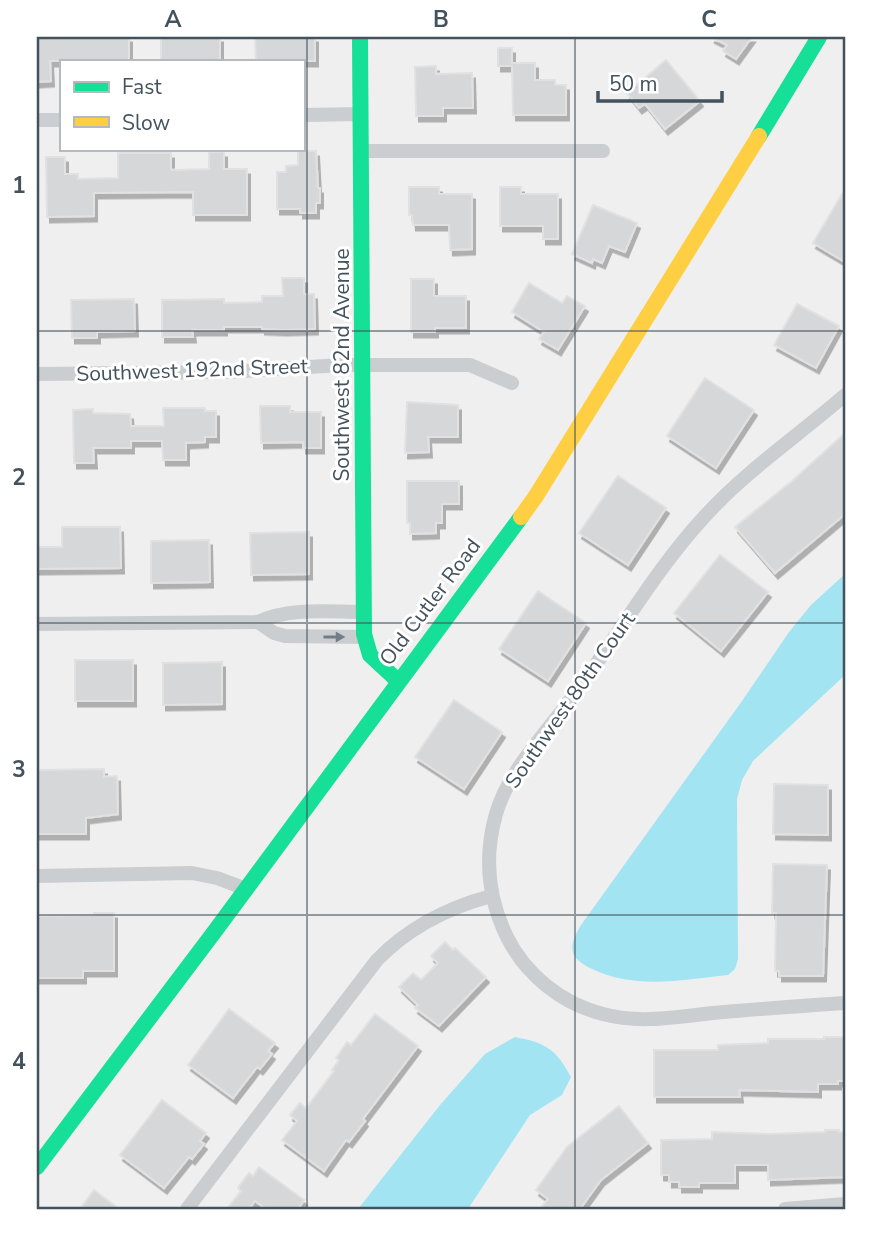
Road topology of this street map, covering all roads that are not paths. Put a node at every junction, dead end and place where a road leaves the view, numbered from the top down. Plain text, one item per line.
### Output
1 (360, 37) edge
2 (819, 37) edge
3 (361, 114) junction
4 (304, 115) edge
5 (37, 120) edge
6 (60, 120) edge
7 (603, 150) dead end
8 (361, 151) junction
9 (363, 366) junction
10 (37, 374) edge
11 (512, 383) dead end
12 (845, 395) edge
13 (302, 612) junction
14 (364, 612) junction
15 (258, 622) junction
16 (37, 624) edge
17 (303, 637) junction
18 (364, 637) junction
19 (398, 681) junction
20 (37, 876) edge
21 (246, 889) junction
22 (491, 896) junction
23 (845, 1003) edge
24 (37, 1167) edge
25 (845, 1205) edge
26 (187, 1209) edge
27 (785, 1209) edge

1 - 3 main road, Southwest 82nd Avenue
2 - 19 main road, Old Cutler Road
3 - 4 street
3 - 8 main road, Southwest 82nd Avenue
5 - 6 street
7 - 8 street
8 - 9 main road, Southwest 82nd Avenue
9 - 10 street, Southwest 192nd Street
9 - 11 street, Southwest 192nd Street
9 - 14 main road, Southwest 82nd Avenue
12 - 22 street, Southwest 80th Court
13 - 14 street
13 - 15 street
13 - 17 street
14 - 18 main road, Southwest 82nd Avenue
15 - 16 street
15 - 17 street
17 -> 18 street
18 - 19 main road
19 - 21 main road, Old Cutler Road
20 - 21 street
21 - 24 main road, Old Cutler Road
22 - 23 street, Southwest 80th Court
22 - 26 street
25 - 27 street

